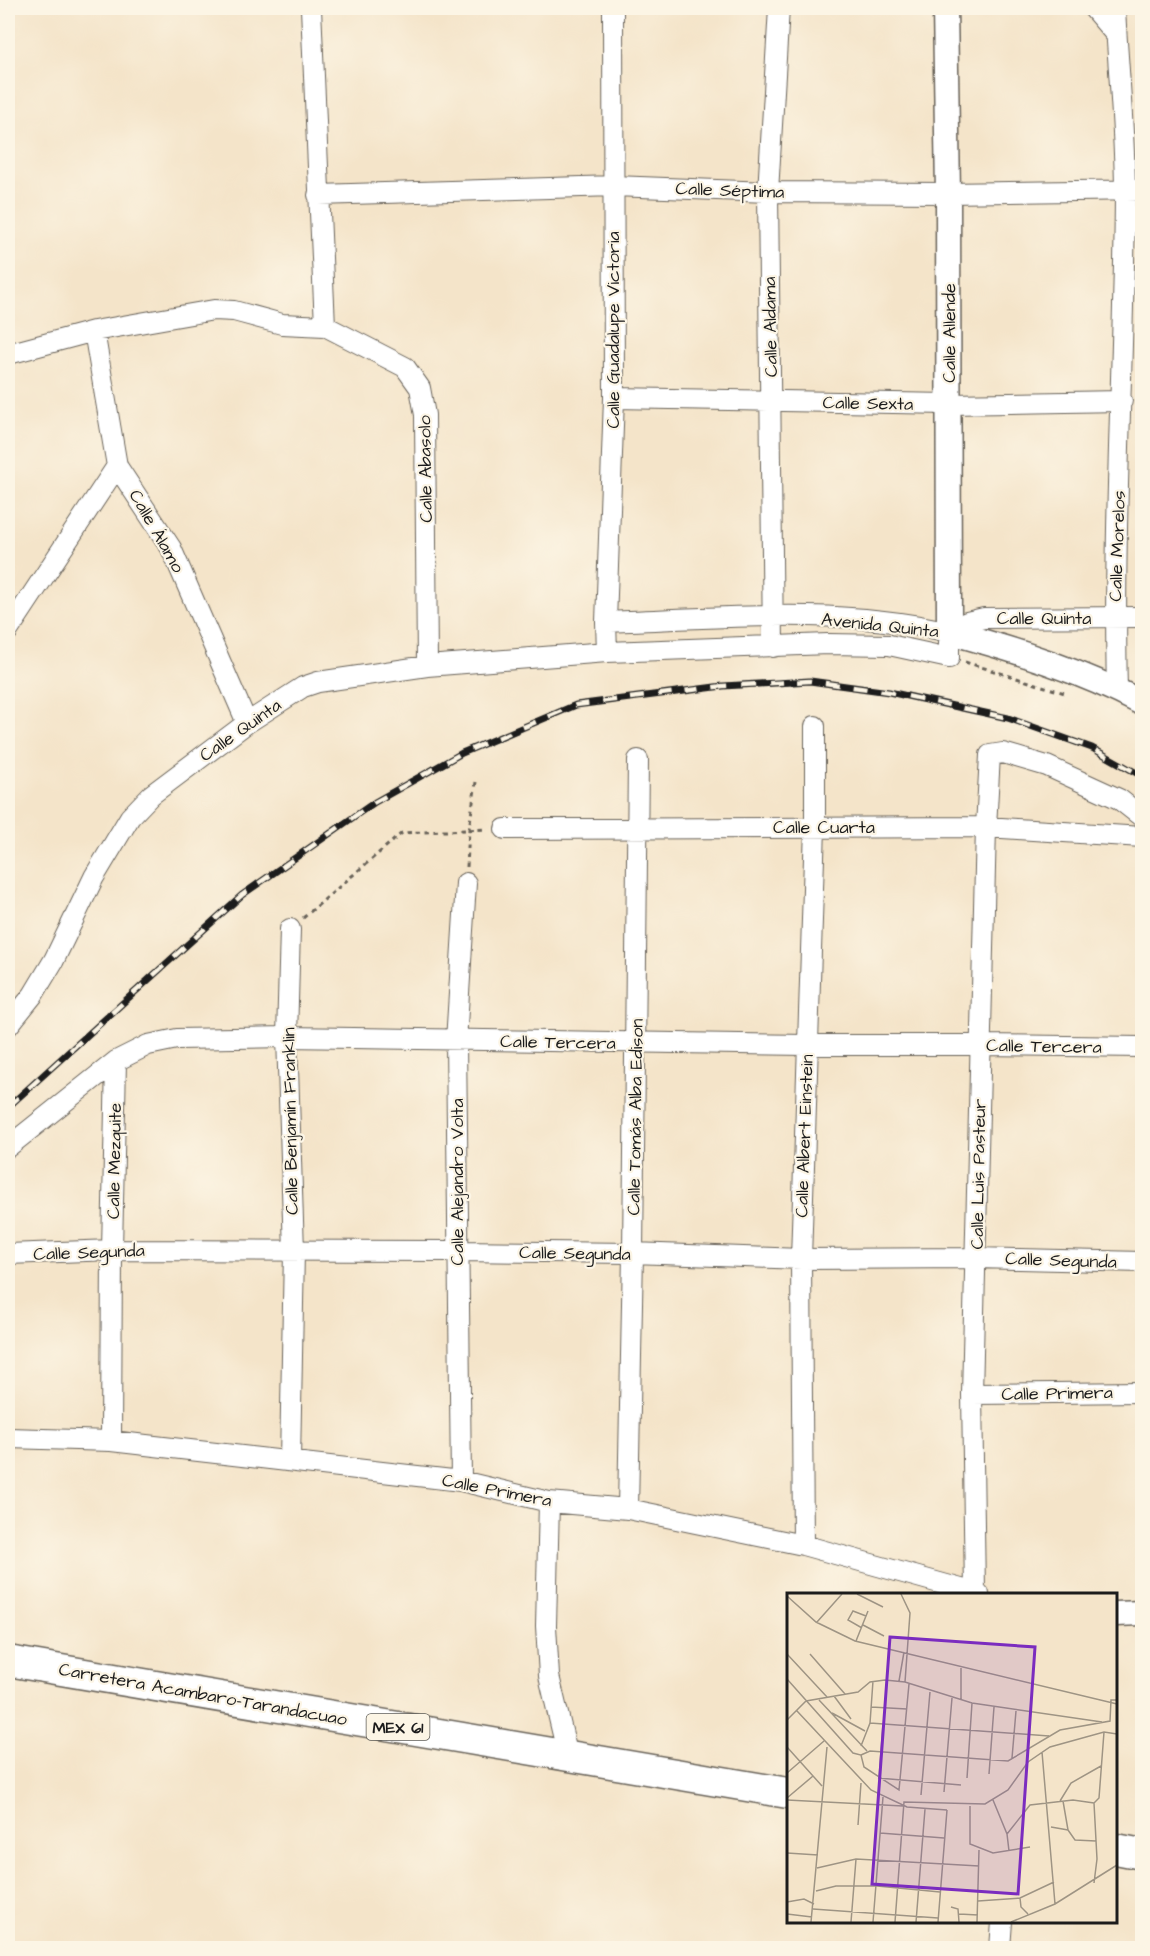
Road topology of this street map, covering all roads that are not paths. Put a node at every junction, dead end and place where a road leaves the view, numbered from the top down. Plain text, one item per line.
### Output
1 (311, 8) edge
2 (613, 8) edge
3 (779, 8) edge
4 (945, 8) edge
5 (1093, 8) edge
6 (1115, 8) edge
7 (1116, 34) junction
8 (614, 186) junction
9 (1134, 190) edge
10 (768, 192) junction
11 (948, 193) junction
12 (318, 195) junction
13 (325, 326) junction
14 (94, 331) junction
15 (8, 354) edge
16 (614, 398) junction
17 (1122, 401) junction
18 (771, 402) junction
19 (949, 404) junction
20 (117, 466) junction
21 (773, 616) junction
22 (1115, 617) junction
23 (1143, 617) edge
24 (606, 622) junction
25 (8, 631) edge
26 (949, 633) junction
27 (773, 646) junction
28 (607, 652) junction
29 (949, 658) joint
30 (427, 666) junction
31 (1117, 690) junction
32 (1143, 703) edge
33 (247, 723) junction
34 (815, 726) dead end
35 (638, 760) dead end
36 (1143, 817) edge
37 (815, 827) junction
38 (986, 827) junction
39 (639, 828) junction
40 (505, 829) road end
41 (1143, 837) edge
42 (466, 883) road end
43 (290, 929) road end
44 (8, 1026) edge
45 (287, 1037) junction
46 (456, 1041) junction
47 (636, 1043) junction
48 (807, 1045) junction
49 (980, 1045) junction
50 (1143, 1047) edge
51 (116, 1061) junction
52 (8, 1147) edge
53 (112, 1250) junction
54 (294, 1251) junction
55 (458, 1251) junction
56 (633, 1253) junction
57 (8, 1254) edge
58 (976, 1258) junction
59 (801, 1259) junction
60 (1143, 1262) edge
61 (1143, 1392) edge
62 (972, 1394) junction
63 (8, 1438) edge
64 (111, 1441) junction
65 (290, 1461) junction
66 (461, 1481) junction
67 (549, 1502) junction
68 (628, 1509) junction
69 (803, 1545) junction
70 (977, 1593) edge
71 (1143, 1612) edge
72 (1117, 1614) edge
73 (8, 1660) edge
74 (568, 1756) junction
75 (787, 1793) edge
76 (1117, 1849) edge
77 (1143, 1854) edge
78 (1002, 1923) edge
79 (1000, 1948) edge

1 - 12 street
2 - 8 street, Calle Guadalupe Victoria
3 - 10 street, Calle Aldama
4 - 11 street, Calle Allende
5 - 7 street
6 - 7 street, Calle Morelos
7 - 9 street, Calle Morelos
8 - 10 street, Calle Séptima
8 - 12 street, Calle Séptima
8 - 16 street, Calle Guadalupe Victoria
9 - 11 street, Calle Séptima
9 - 17 street, Calle Morelos
10 - 11 street, Calle Séptima
10 - 18 street, Calle Aldama
11 - 19 street, Calle Allende
12 - 13 street
13 - 14 street, Calle Abasolo
13 - 30 street, Calle Abasolo
14 - 15 street, Calle Abasolo
14 - 20 street, Calle Álamo
16 - 18 street, Calle Sexta
16 - 24 street, Calle Guadalupe Victoria
17 - 19 street, Calle Sexta
17 - 22 street, Calle Morelos
18 - 19 street, Calle Sexta
18 - 21 street, Calle Aldama
19 - 26 street, Calle Allende
20 - 25 street
20 - 33 street, Calle Álamo
21 - 24 street, Avenida Quinta
21 - 26 street, Avenida Quinta
21 - 27 street, Calle Aldama
22 - 23 street, Calle Quinta
22 - 26 street, Calle Quinta
22 - 31 street, Calle Morelos
24 - 28 street, Calle Guadalupe Victoria
26 - 29 street, Calle Allende
26 - 31 street, Avenida Quinta
27 - 28 street, Avenida Quinta
27 - 29 street, Avenida Quinta
28 - 30 street, Calle Quinta
30 - 33 street, Calle Quinta
31 - 32 street, Avenida Quinta
33 - 44 street, Calle Quinta
34 - 37 street, Calle Albert Einstein
35 - 39 street, Calle Tomás Alba Edison
36 - 38 street, Calle Luis Pasteur
37 - 38 street, Calle Cuarta
37 - 39 street, Calle Cuarta
37 - 48 street, Calle Albert Einstein
38 - 41 street, Calle Cuarta
38 - 49 street, Calle Luis Pasteur
39 - 40 street, Calle Cuarta
39 - 47 street, Calle Tomás Alba Edison
42 - 46 street, Calle Alejandro Volta
43 - 45 street, Calle Benjamín Franklin
45 - 46 street, Calle Tercera
45 - 51 street, Calle Tercera
45 - 54 street, Calle Benjamín Franklin
46 - 47 street, Calle Tercera
46 - 55 street, Calle Alejandro Volta
47 - 48 street, Calle Tercera
47 - 56 street, Calle Tomás Alba Edison
48 - 49 street, Calle Tercera
48 - 59 street, Calle Albert Einstein
49 - 50 street, Calle Tercera
49 - 58 street, Calle Luis Pasteur
51 - 52 street, Calle Tercera
51 - 53 street, Calle Mezquite
53 - 54 street, Calle Segunda
53 - 57 street, Calle Segunda
53 - 64 street, Calle Mezquite
54 - 55 street, Calle Segunda
54 - 65 street, Calle Benjamín Franklin
55 - 56 street, Calle Segunda
55 - 66 street, Calle Alejandro Volta
56 - 59 street, Calle Segunda
56 - 68 street, Calle Tomás Alba Edison
58 - 59 street, Calle Segunda
58 - 60 street, Calle Segunda
58 - 62 street, Calle Luis Pasteur
59 - 69 street, Calle Albert Einstein
61 - 62 street, Calle Primera
62 - 70 street, Calle Luis Pasteur
63 - 64 street, Calle Primera
64 - 65 street, Calle Primera
65 - 66 street, Calle Primera
66 - 67 street, Calle Primera
67 - 68 street, Calle Primera
67 - 74 street
68 - 69 street, Calle Primera
69 - 70 street, Calle Primera
71 - 72 street
73 - 74 main road, Carretera Acambaro-Tarandacuao / MEX 61
74 - 75 main road, Carretera Acambaro-Tarandacuao / MEX 61
76 - 77 main road
78 - 79 street

